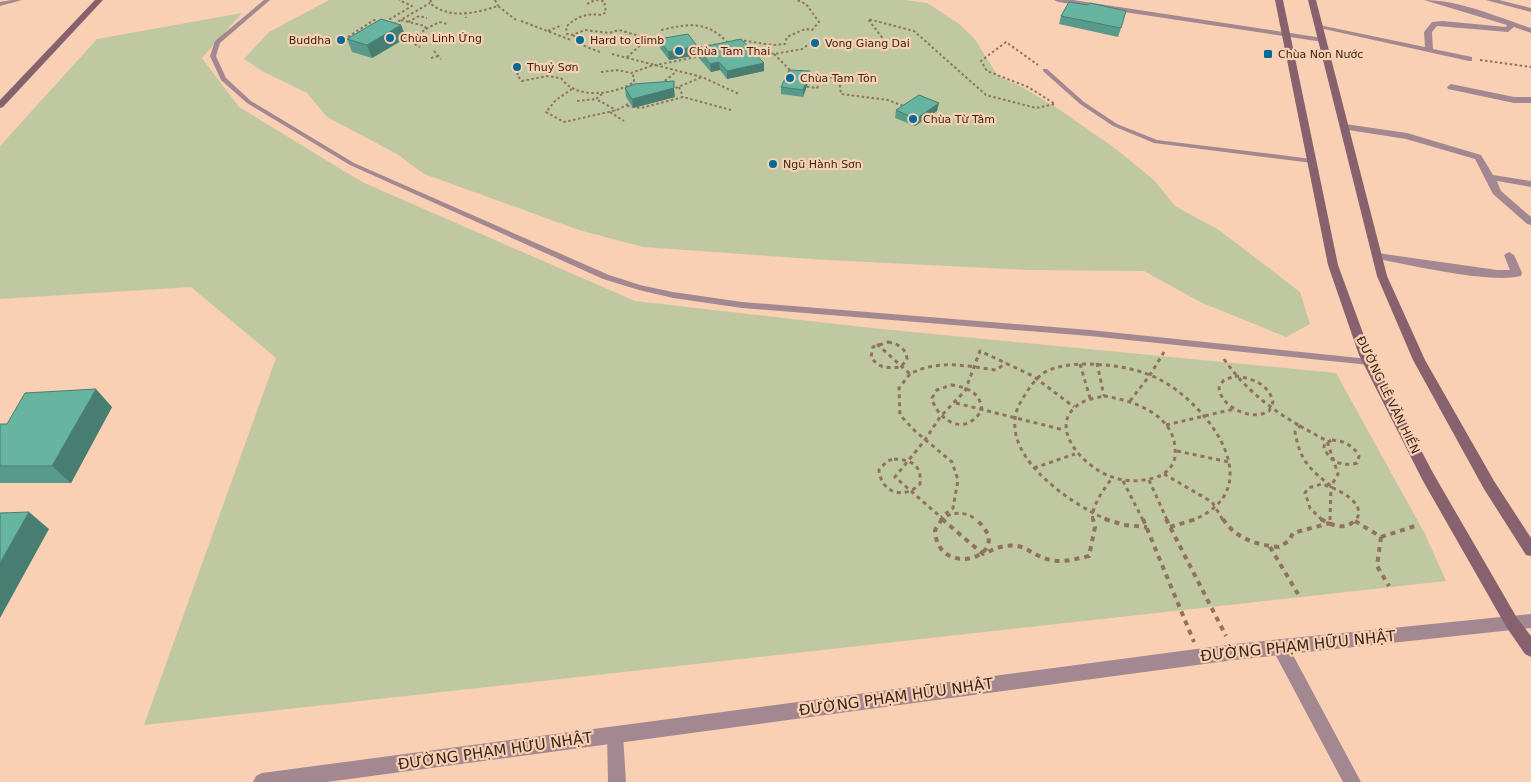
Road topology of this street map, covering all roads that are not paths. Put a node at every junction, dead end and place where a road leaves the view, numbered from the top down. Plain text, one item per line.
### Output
1 (19, 0) edge
2 (99, 0) edge
3 (267, 0) edge
4 (1058, 0) edge
5 (1279, 0) edge
6 (1312, 0) edge
7 (1428, 0) edge
8 (1490, 0) edge
9 (0, 4) edge
10 (1531, 10) edge
11 (1512, 24) junction
12 (1319, 27) junction
13 (1531, 31) edge
14 (1287, 35) junction
15 (1323, 40) junction
16 (1429, 51) junction
17 (1469, 59) road end
18 (1045, 70) road end
19 (1452, 87) dead end
20 (1531, 100) edge
21 (0, 105) edge
22 (1345, 127) junction
23 (1312, 161) junction
24 (1488, 177) junction
25 (1531, 184) edge
26 (1531, 222) edge
27 (1508, 255) dead end
28 (1378, 256) junction
29 (1369, 362) junction
30 (1531, 550) edge
31 (1531, 621) edge
32 (1512, 623) junction
33 (1280, 647) junction
34 (1531, 649) edge
35 (615, 735) junction
36 (262, 782) edge
37 (617, 782) edge
38 (1352, 782) edge

1 - 9 lane
2 - 21 main road
3 - 29 lane
4 - 14 street
5 - 14 main road, ĐƯỜNG LÊ VĂN HIẾN
6 - 12 main road
7 - 11 street
8 - 10 street
11 - 13 street
11 - 16 street
12 - 15 main road
12 - 16 street
14 - 15 street
14 - 23 main road, ĐƯỜNG LÊ VĂN HIẾN
15 - 22 main road
16 - 17 street
18 - 23 lane
19 - 20 street
22 - 24 street
22 - 28 main road
23 - 29 main road, ĐƯỜNG LÊ VĂN HIẾN
24 - 25 street
24 - 26 street
27 - 28 street
28 - 30 main road
29 - 32 main road, ĐƯỜNG LÊ VĂN HIẾN
31 - 32 street, ĐƯỜNG PHẠM HỮU NHẬT
32 - 33 street, ĐƯỜNG PHẠM HỮU NHẬT
32 - 34 main road, ĐƯỜNG LÊ VĂN HIẾN
33 - 35 street, ĐƯỜNG PHẠM HỮU NHẬT
33 - 38 street
35 - 36 street, ĐƯỜNG PHẠM HỮU NHẬT
35 - 37 street

